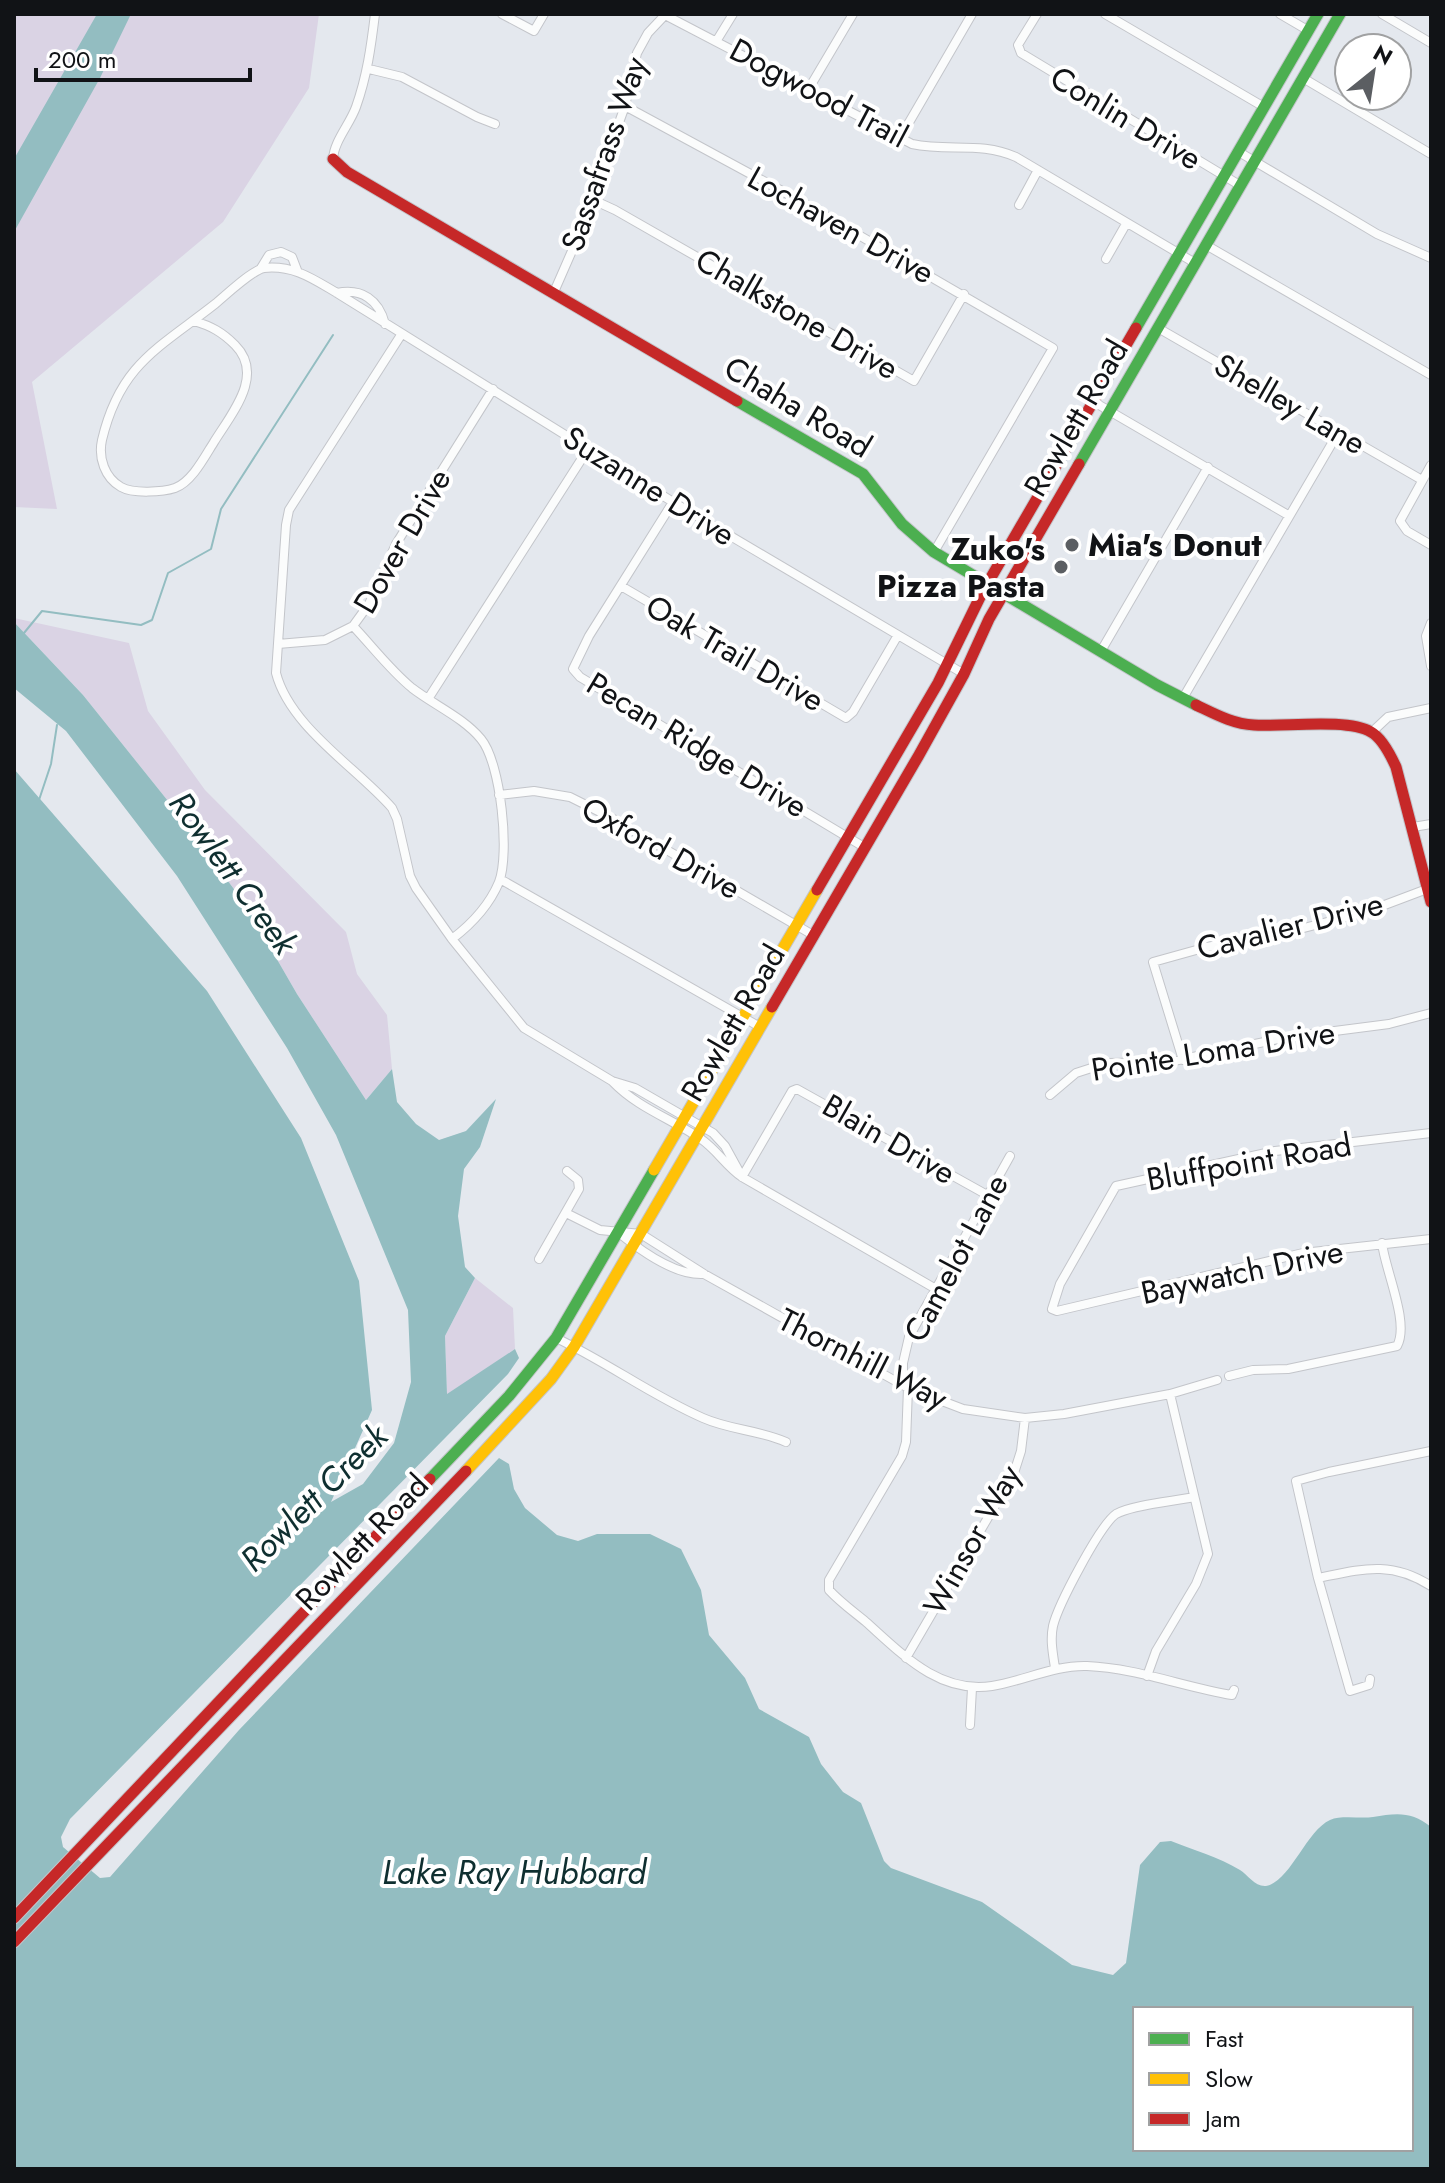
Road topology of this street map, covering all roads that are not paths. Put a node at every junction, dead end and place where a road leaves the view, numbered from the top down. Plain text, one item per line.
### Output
1 (375, 14) edge
2 (502, 14) edge
3 (544, 14) edge
4 (733, 14) edge
5 (853, 14) edge
6 (972, 14) edge
7 (1037, 14) edge
8 (1105, 14) edge
9 (1280, 14) edge
10 (1318, 14) edge
11 (1340, 14) edge
12 (1382, 14) edge
13 (658, 19) joint
14 (1309, 31) junction
15 (717, 40) junction
16 (1431, 43) edge
17 (369, 69) junction
18 (1303, 78) junction
19 (808, 90) junction
20 (625, 106) junction
21 (1264, 107) junction
22 (495, 124) dead end
23 (900, 138) junction
24 (1239, 152) junction
25 (1431, 154) edge
26 (333, 159) joint
27 (1255, 161) junction
28 (1038, 170) junction
29 (1225, 177) junction
30 (1241, 186) junction
31 (591, 199) junction
32 (1019, 205) dead end
33 (1126, 224) junction
34 (1206, 245) junction
35 (1179, 254) junction
36 (1431, 258) edge
37 (1106, 259) dead end
38 (1195, 263) junction
39 (261, 268) junction
40 (297, 270) junction
41 (554, 292) junction
42 (337, 293) junction
43 (964, 294) junction
44 (194, 321) junction
45 (385, 324) junction
46 (1158, 328) junction
47 (401, 335) junction
48 (1431, 375) edge
49 (493, 389) junction
50 (1094, 402) junction
51 (1110, 411) junction
52 (1074, 433) junction
53 (1338, 433) junction
54 (588, 449) junction
55 (1431, 465) edge
56 (1208, 467) junction
57 (1422, 480) junction
58 (1060, 496) junction
59 (673, 502) junction
60 (1288, 515) junction
61 (1431, 545) edge
62 (934, 552) junction
63 (987, 585) junction
64 (621, 586) junction
65 (1003, 596) junction
66 (1431, 623) edge
67 (353, 626) junction
68 (898, 635) junction
69 (278, 644) junction
70 (1101, 651) junction
71 (948, 665) junction
72 (1431, 666) edge
73 (964, 674) junction
74 (1183, 698) junction
75 (428, 699) junction
76 (1431, 708) edge
77 (1372, 732) junction
78 (499, 795) junction
79 (1431, 824) edge
80 (1413, 827) junction
81 (849, 837) junction
82 (864, 847) junction
83 (500, 879) junction
84 (1427, 889) junction
85 (1431, 902) edge
86 (797, 926) junction
87 (813, 935) junction
88 (452, 939) junction
89 (1431, 1013) edge
90 (744, 1018) junction
91 (760, 1027) junction
92 (1183, 1060) junction
93 (1050, 1095) dead end
94 (684, 1122) junction
95 (700, 1131) junction
96 (1431, 1133) edge
97 (1010, 1156) dead end
98 (567, 1171) dead end
99 (742, 1177) junction
100 (989, 1196) junction
101 (566, 1213) junction
102 (619, 1233) junction
103 (641, 1234) junction
104 (1431, 1239) edge
105 (1382, 1243) junction
106 (634, 1246) junction
107 (539, 1259) dead end
108 (704, 1274) junction
109 (936, 1289) junction
110 (1055, 1311) joint
111 (556, 1338) junction
112 (574, 1347) junction
113 (1229, 1376) dead end
114 (1217, 1380) dead end
115 (908, 1388) junction
116 (1170, 1394) junction
117 (1025, 1418) junction
118 (786, 1442) dead end
119 (1431, 1451) edge
120 (1194, 1497) junction
121 (1318, 1578) junction
122 (1431, 1586) edge
123 (906, 1658) junction
124 (1055, 1668) junction
125 (1147, 1676) junction
126 (1370, 1679) dead end
127 (972, 1688) junction
128 (1234, 1690) dead end
129 (970, 1725) dead end
130 (14, 1918) edge
131 (14, 1942) edge

1 - 17 street
2 - 3 street
4 - 15 street
5 - 19 street
6 - 23 street
7 - 29 street, Conlin Drive
8 - 21 street
9 - 14 street
10 - 14 main road, Rowlett Road
11 - 18 main road, Rowlett Road
12 - 16 street
13 - 15 street, Dogwood Trail
13 - 20 street, Sassafrass Way
14 - 21 main road, Rowlett Road
15 - 19 street, Dogwood Trail
17 - 22 street
17 - 26 street
18 - 25 street
18 - 27 main road, Rowlett Road
19 - 23 street, Dogwood Trail
20 - 31 street, Sassafrass Way
20 - 43 street, Lochaven Drive
21 - 24 main road, Rowlett Road
23 - 28 street, Dogwood Trail
24 - 27 street
24 - 29 main road, Rowlett Road
26 - 41 main road, Chaha Road
27 - 30 main road, Rowlett Road
27 - 36 street
28 - 32 street
28 - 33 street, Dogwood Trail
29 - 30 street, Conlin Drive
29 - 35 main road, Rowlett Road
30 - 34 main road, Rowlett Road
31 - 41 street, Sassafrass Way
31 - 43 street, Chalkstone Drive
33 - 35 street, Dogwood Trail
33 - 37 street
34 - 38 main road, Rowlett Road
34 - 48 street
35 - 38 street, Dogwood Trail
35 - 50 main road, Rowlett Road
38 - 46 main road, Rowlett Road
39 - 40 street
39 - 40 street
39 - 44 street
40 - 42 street
41 - 62 main road, Chaha Road
42 - 45 street, Suzanne Drive
42 - 45 street
43 - 62 street, Lochaven Drive
44 - 44 street
45 - 47 street, Suzanne Drive
46 - 51 main road, Rowlett Road
46 - 53 street, Shelley Lane
47 - 49 street, Suzanne Drive
47 - 69 street
49 - 54 street, Suzanne Drive
49 - 67 street, Dover Drive
50 - 51 street
50 - 52 main road, Rowlett Road
51 - 56 street
51 - 58 main road, Rowlett Road
52 - 58 main road
52 - 63 main road, Rowlett Road
53 - 57 street, Shelley Lane
53 - 60 street
54 - 59 street, Suzanne Drive
54 - 75 street
55 - 57 street
56 - 60 street
56 - 70 street
57 - 61 street
58 - 65 main road, Rowlett Road
59 - 64 street, Pecan Ridge Drive
59 - 68 street, Suzanne Drive
60 - 74 street
62 - 63 main road, Chaha Road
63 - 65 main road, Chaha Road
63 - 71 main road, Rowlett Road
64 - 68 street, Oak Trail Drive
64 - 81 street, Pecan Ridge Drive
65 - 70 main road, Chaha Road
65 - 73 main road, Rowlett Road
66 - 72 street
67 - 69 street, Dover Drive
67 - 75 street
68 - 71 street, Suzanne Drive
69 - 88 street
70 - 74 main road, Chaha Road
71 - 73 street, Suzanne Drive
71 - 81 main road, Rowlett Road
73 - 82 main road, Rowlett Road
74 - 77 main road, Chaha Road
75 - 78 street
76 - 77 street
77 - 80 main road
78 - 83 street
78 - 86 street, Oxford Drive
79 - 80 street
80 - 84 main road
81 - 82 street, Pecan Ridge Drive
81 - 86 main road, Rowlett Road
82 - 87 main road, Rowlett Road
83 - 88 street
83 - 90 street
84 - 85 main road
84 - 92 street, Cavalier Drive
86 - 87 street, Oxford Drive
86 - 90 main road, Rowlett Road
87 - 91 main road, Rowlett Road
88 - 94 street
89 - 92 street, Pointe Loma Drive
90 - 91 street
90 - 94 main road, Rowlett Road
91 - 95 main road, Rowlett Road
92 - 93 street, Pointe Loma Drive
94 - 95 street
94 - 102 main road, Rowlett Road
95 - 99 street
95 - 103 main road, Rowlett Road
96 - 110 street, Bluffpoint Road
97 - 100 street, Camelot Lane
98 - 101 street
99 - 100 street, Blain Drive
99 - 109 street
100 - 109 street, Camelot Lane
101 - 102 street
101 - 107 street
102 - 103 street, Thornhill Way
102 - 106 street, Thornhill Way
102 - 111 main road, Rowlett Road
103 - 106 main road, Rowlett Road
103 - 108 street, Thornhill Way
104 - 105 street, Baywatch Drive
105 - 110 street, Baywatch Drive
105 - 113 street
106 - 108 street, Thornhill Way
106 - 112 main road, Rowlett Road
108 - 115 street, Thornhill Way
109 - 115 street, Camelot Lane
111 - 112 street
111 - 130 main road, Rowlett Road
112 - 118 street
112 - 131 main road, Rowlett Road
114 - 116 street, Thornhill Way
115 - 117 street, Thornhill Way
115 - 123 street, Camelot Lane
116 - 117 street, Thornhill Way
116 - 120 street
117 - 123 street, Winsor Way
119 - 121 street
120 - 124 street
120 - 125 street
121 - 122 street
121 - 126 street
123 - 127 street
124 - 125 street
124 - 127 street
125 - 128 street
127 - 129 street

